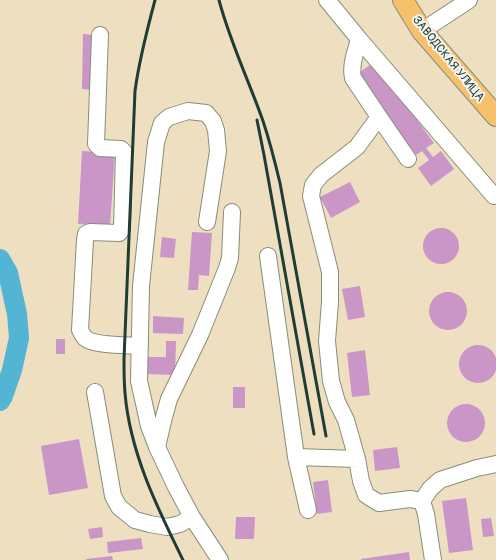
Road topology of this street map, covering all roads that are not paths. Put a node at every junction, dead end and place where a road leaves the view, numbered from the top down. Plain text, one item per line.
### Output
1 (327, 0) edge
2 (403, 0) edge
3 (469, 0) edge
4 (422, 30) junction
5 (100, 35) dead end
6 (359, 38) junction
7 (496, 116) edge
8 (379, 117) junction
9 (408, 158) dead end
10 (494, 196) dead end
11 (232, 212) dead end
12 (207, 222) dead end
13 (268, 256) dead end
14 (140, 346) junction
15 (95, 392) dead end
16 (157, 447) junction
17 (296, 457) junction
18 (357, 459) junction
19 (496, 464) edge
20 (422, 501) junction
21 (308, 510) dead end
22 (192, 517) junction
23 (220, 560) edge
24 (433, 560) edge

1 - 6 lane
2 - 4 main road, ЗАВОДСКАЯ УЛИЦА
3 - 4 lane
4 - 7 main road, ЗАВОДСКАЯ УЛИЦА
5 - 14 lane
6 - 8 lane
6 - 10 lane
8 - 9 lane
8 - 18 lane
11 - 16 lane
12 - 14 lane
13 - 17 lane
14 - 16 lane
15 - 22 lane
16 - 22 lane
17 - 18 lane
17 - 21 lane
18 - 20 lane
19 - 20 lane
20 - 24 lane
22 - 23 lane

